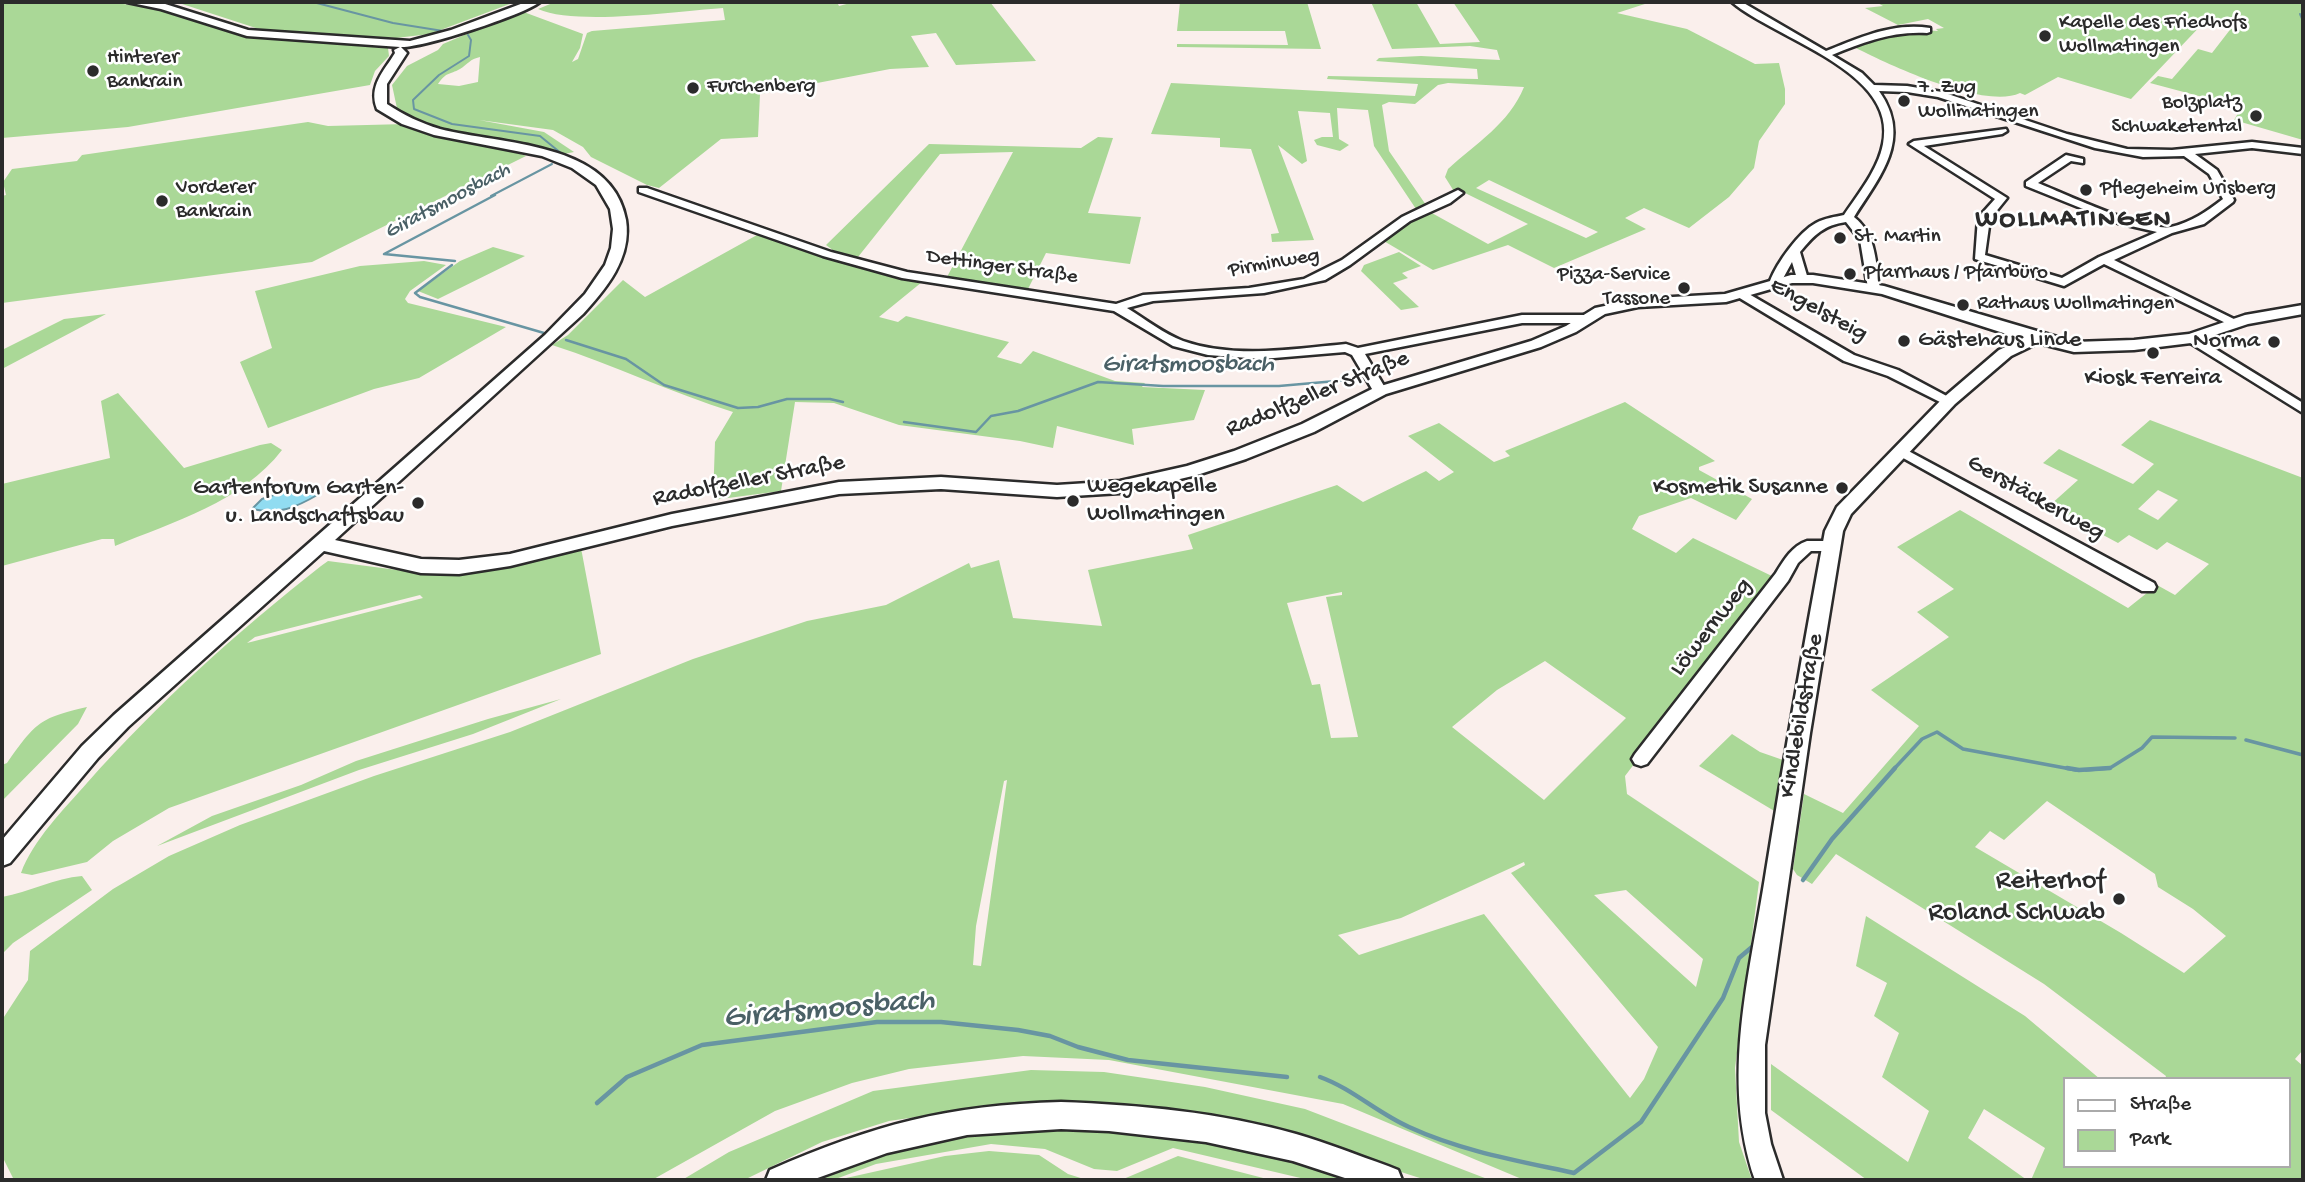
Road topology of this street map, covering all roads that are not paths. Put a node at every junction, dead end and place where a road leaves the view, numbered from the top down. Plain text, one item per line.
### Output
1 (132, 2) edge
2 (535, 2) edge
3 (1754, 2) edge
4 (1739, 3) edge
5 (1927, 30) dead end
6 (410, 51) junction
7 (1827, 54) junction
8 (1874, 88) junction
9 (2002, 131) dead end
10 (1891, 139) junction
11 (1914, 144) junction
12 (2098, 146) junction
13 (2303, 150) edge
14 (2188, 154) junction
15 (642, 190) dead end
16 (1458, 193) dead end
17 (1848, 218) junction
18 (2168, 231) junction
19 (1792, 254) junction
20 (2103, 259) junction
21 (1798, 279) junction
22 (1776, 281) junction
23 (1874, 288) junction
24 (1742, 294) junction
25 (1118, 308) junction
26 (2303, 310) edge
27 (1586, 319) junction
28 (2236, 323) junction
29 (2036, 338) junction
30 (2191, 338) junction
31 (1357, 352) junction
32 (1380, 391) junction
33 (1949, 401) junction
34 (2303, 409) edge
35 (1900, 452) junction
36 (318, 543) junction
37 (1830, 546) junction
38 (2147, 587) dead end
39 (1641, 759) dead end
40 (2, 856) edge
41 (780, 1180) edge
42 (1388, 1180) edge
43 (1769, 1180) edge

1 - 6 main road
2 - 6 main road
3 - 4 street
4 - 7 street
5 - 7 street
6 - 36 main road
7 - 8 street
8 - 10 street
8 - 12 street
9 - 11 street
10 - 11 street
10 - 17 street
11 - 20 street
12 - 14 street
12 - 18 street
13 - 14 street
14 - 18 street
15 - 25 street, Dettinger Straße
16 - 25 street, Pirminweg
17 - 19 street
17 - 23 street
18 - 20 street
19 - 21 street
19 - 22 street
20 - 28 street
21 - 22 main road, Radolfzeller Straße
21 - 23 main road, Radolfzeller Straße
22 - 24 main road, Radolfzeller Straße
23 - 29 main road, Radolfzeller Straße
24 - 27 main road, Radolfzeller Straße
24 - 33 street, Engelsteig
25 - 31 street, Dettinger Straße
26 - 28 main road, Radolfzeller Straße
27 - 31 street, Dettinger Straße
27 - 32 main road, Radolfzeller Straße
28 - 30 main road, Radolfzeller Straße
29 - 30 main road, Radolfzeller Straße
29 - 33 main road, Kindlebildstraße
30 - 34 street
31 - 32 street
32 - 36 main road, Radolfzeller Straße
33 - 35 main road, Kindlebildstraße
35 - 37 main road, Kindlebildstraße
35 - 38 street, Gerstäckerweg
36 - 40 main road
37 - 39 street, Löwernweg
37 - 43 main road, Kindlebildstraße
41 - 42 main road

